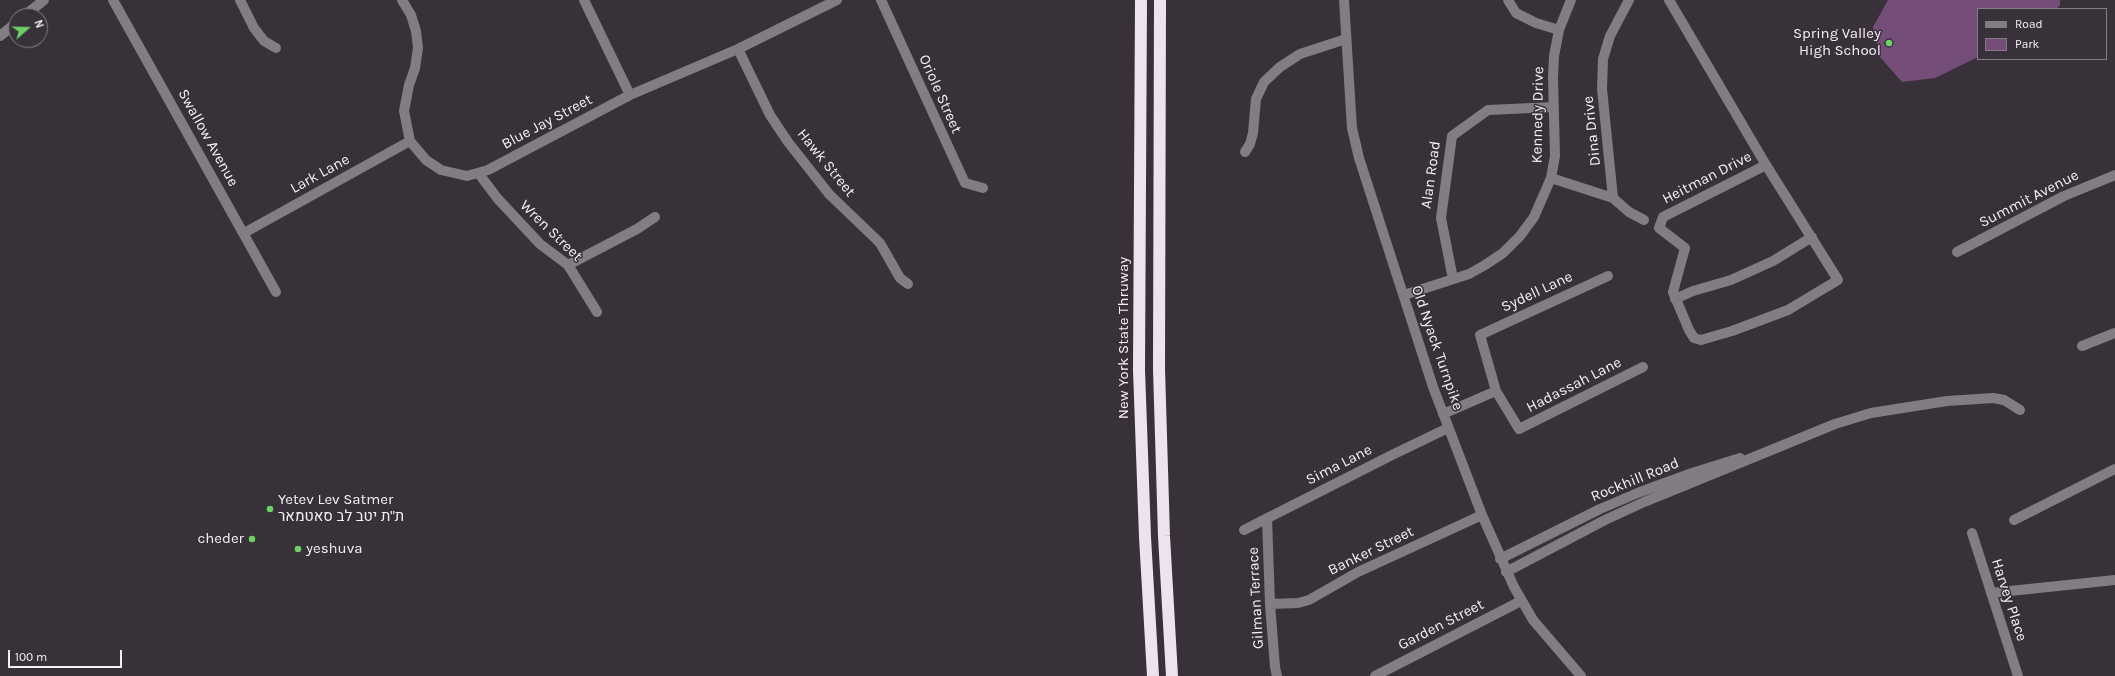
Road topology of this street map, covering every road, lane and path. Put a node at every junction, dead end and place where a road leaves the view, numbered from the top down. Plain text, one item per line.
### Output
1 (44, 0) edge
2 (113, 0) edge
3 (240, 0) edge
4 (402, 0) edge
5 (584, 0) edge
6 (837, 0) edge
7 (881, 0) edge
8 (1141, 0) edge
9 (1160, 0) edge
10 (1344, 0) edge
11 (1508, 0) edge
12 (1571, 0) edge
13 (1629, 0) edge
14 (1669, 0) edge
15 (34, 8) edge
16 (8, 30) edge
17 (1559, 30) junction
18 (0, 36) edge
19 (1346, 38) junction
20 (276, 48) dead end
21 (738, 49) junction
22 (630, 95) junction
23 (1554, 107) junction
24 (410, 141) junction
25 (1245, 152) dead end
26 (1766, 165) junction
27 (479, 174) junction
28 (2115, 175) edge
29 (1551, 178) junction
30 (983, 188) dead end
31 (1614, 198) junction
32 (655, 217) dead end
33 (1644, 220) dead end
34 (244, 233) junction
35 (1812, 237) junction
36 (1957, 252) dead end
37 (568, 265) junction
38 (1608, 276) dead end
39 (1453, 279) junction
40 (908, 284) dead end
41 (276, 292) dead end
42 (1404, 295) junction
43 (1676, 299) junction
44 (596, 312) dead end
45 (2115, 333) edge
46 (2082, 346) dead end
47 (1642, 367) dead end
48 (1496, 391) junction
49 (2020, 410) dead end
50 (1443, 414) junction
51 (1448, 428) junction
52 (1788, 445) junction
53 (2115, 469) edge
54 (1482, 515) junction
55 (1267, 518) junction
56 (2014, 520) dead end
57 (1244, 530) dead end
58 (1972, 533) dead end
59 (1500, 559) junction
60 (1506, 572) junction
61 (2115, 580) edge
62 (1991, 593) junction
63 (1521, 601) junction
64 (1270, 604) junction
65 (1153, 676) edge
66 (1172, 676) edge
67 (1277, 676) edge
68 (1375, 676) edge
69 (1581, 676) edge
70 (2018, 676) edge

1 - 15 street
2 - 34 street, Swallow Avenue
3 - 20 street
4 - 24 street, Blue Jay Street
5 - 22 street
6 - 21 street, Blue Jay Street
7 - 30 street, Oriole Street
8 - 65 highway, New York State Thruway
9 - 66 highway
10 - 19 street, Old Nyack Turnpike
11 - 17 street
12 - 17 street, Kennedy Drive
13 - 31 street, Dina Drive
14 - 26 street, Heitman Drive
16 - 18 street
17 - 23 street, Kennedy Drive
19 - 25 street
19 - 42 street, Old Nyack Turnpike
21 - 22 street, Blue Jay Street
21 - 40 street, Hawk Street
22 - 27 street, Blue Jay Street
23 - 29 street, Kennedy Drive
23 - 39 street, Alan Road
24 - 27 street, Blue Jay Street
24 - 34 street, Lark Lane
26 - 35 street, Heitman Drive
26 - 43 street, Heitman Drive
27 - 37 street, Wren Street
28 - 36 street, Summit Avenue
29 - 31 street, Dina Drive
29 - 39 street, Kennedy Drive
31 - 33 street
32 - 37 street
34 - 41 street, Swallow Avenue
35 - 43 street
35 - 43 street, Heitman Drive
37 - 44 street, Wren Street
38 - 48 street, Sydell Lane
39 - 42 street, Kennedy Drive
42 - 50 street, Old Nyack Turnpike
45 - 46 street
47 - 48 street, Hadassah Lane
48 - 50 street
49 - 52 street, Rockhill Road
50 - 51 street, Old Nyack Turnpike
51 - 54 street, Old Nyack Turnpike
51 - 55 street, Sima Lane
52 - 59 street, Rockhill Road
52 - 60 street, Rockhill Road
53 - 56 street
54 - 59 street, Old Nyack Turnpike
54 - 64 street, Banker Street
55 - 57 street, Sima Lane
55 - 64 street, Gilman Terrace
58 - 62 street, Harvey Place
59 - 60 street, Old Nyack Turnpike
60 - 63 street, Old Nyack Turnpike
61 - 62 street
62 - 70 street, Harvey Place
63 - 68 street, Garden Street
63 - 69 street, Old Nyack Turnpike
64 - 67 street, Gilman Terrace

